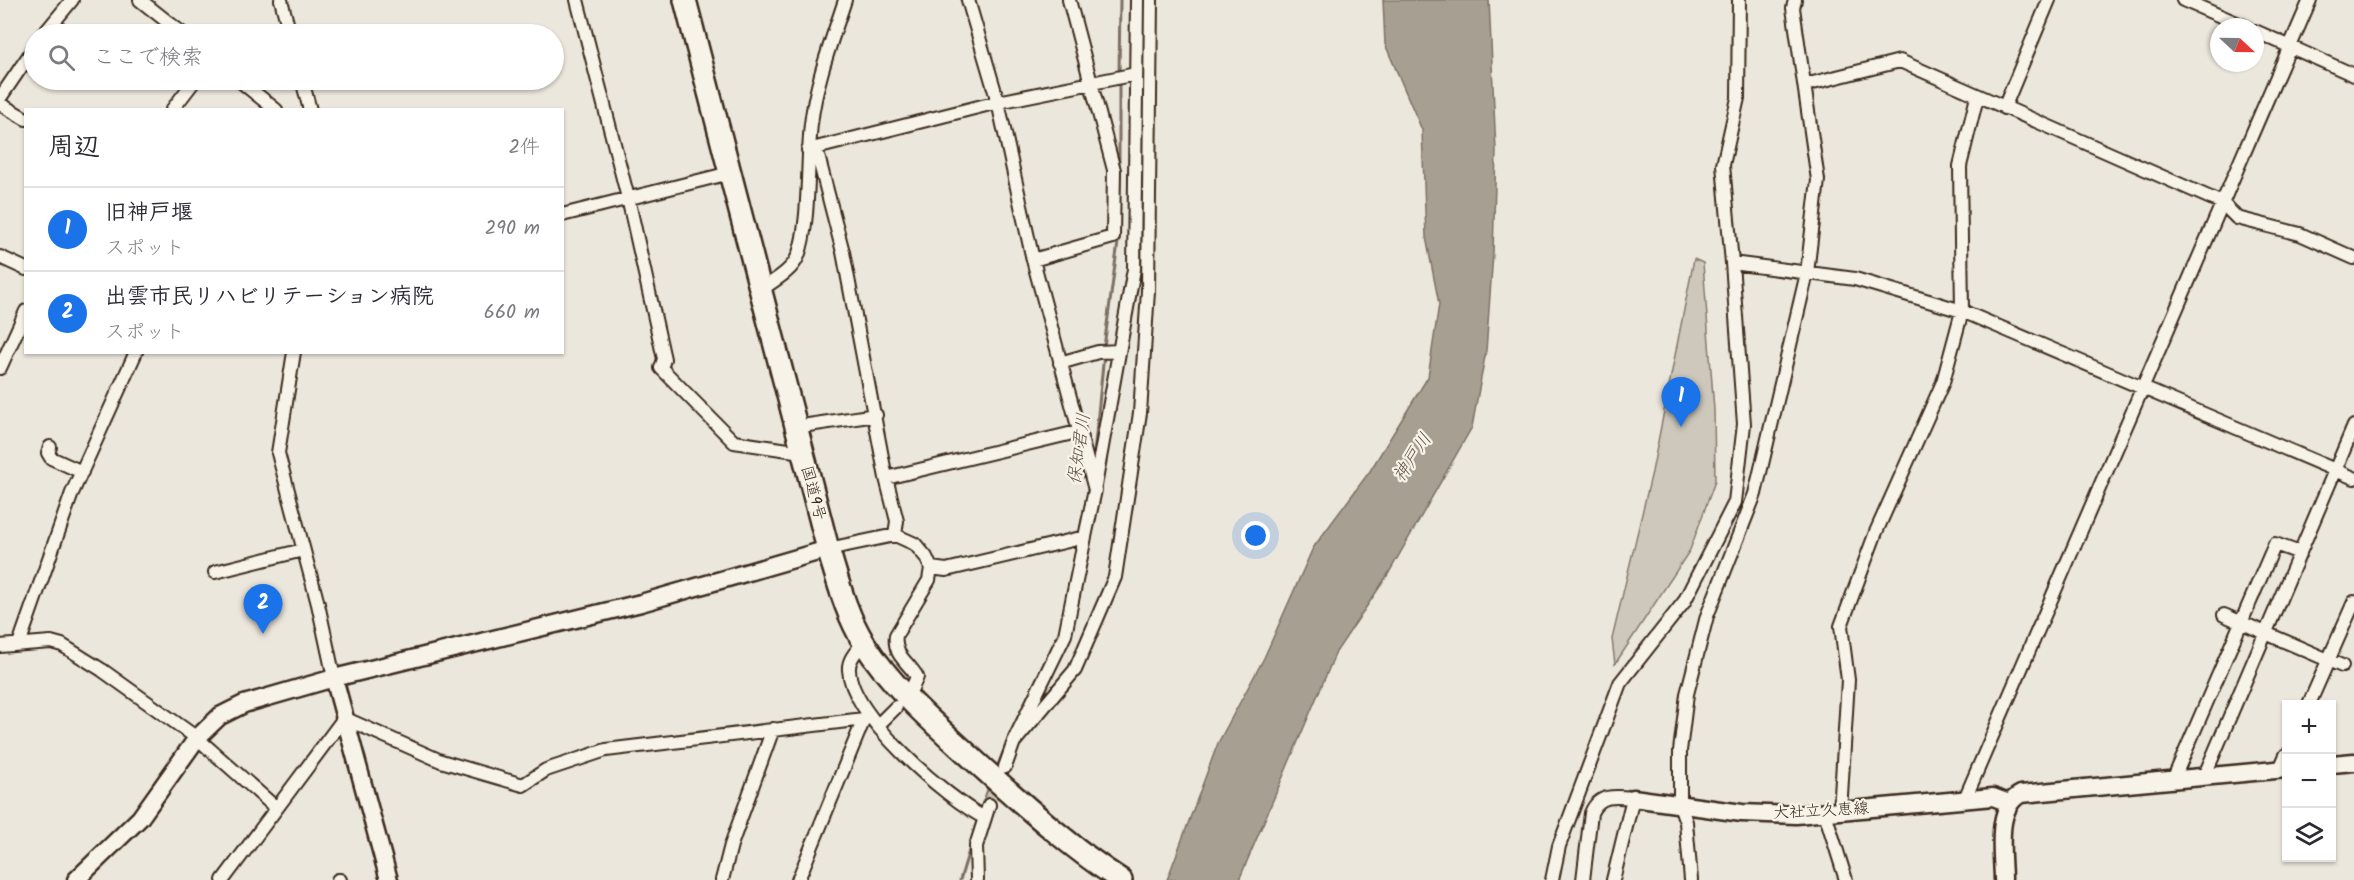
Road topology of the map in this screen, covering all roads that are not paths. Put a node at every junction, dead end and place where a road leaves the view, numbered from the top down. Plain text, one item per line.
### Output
1 (72, 0) edge
2 (281, 0) edge
3 (577, 0) edge
4 (685, 0) edge
5 (845, 0) edge
6 (968, 0) edge
7 (1069, 0) edge
8 (1137, 0) edge
9 (1151, 0) edge
10 (1739, 0) edge
11 (1795, 0) edge
12 (2049, 0) edge
13 (2183, 0) edge
14 (2310, 0) edge
15 (149, 2) edge
16 (2225, 18) edge
17 (52, 24) edge
18 (172, 24) edge
19 (287, 24) edge
20 (2264, 35) edge
21 (2291, 46) junction
22 (24, 63) edge
23 (1136, 74) junction
24 (2354, 75) edge
25 (1091, 83) junction
26 (1804, 86) junction
27 (187, 90) edge
28 (251, 90) edge
29 (305, 90) edge
30 (1977, 97) junction
31 (0, 98) edge
32 (998, 102) junction
33 (0, 104) edge
34 (174, 108) edge
35 (274, 108) edge
36 (309, 108) edge
37 (2004, 108) junction
38 (24, 118) edge
39 (812, 149) junction
40 (730, 173) junction
41 (628, 198) junction
42 (2222, 203) junction
43 (564, 214) edge
44 (0, 257) edge
45 (2354, 258) edge
46 (1033, 260) junction
47 (1732, 263) junction
48 (24, 268) edge
49 (1807, 273) junction
50 (762, 290) junction
51 (1962, 311) junction
52 (24, 315) edge
53 (1119, 351) junction
54 (135, 354) edge
55 (294, 354) edge
56 (1060, 363) junction
57 (0, 368) edge
58 (2142, 387) junction
59 (876, 415) junction
60 (2354, 426) edge
61 (795, 427) junction
62 (1077, 432) junction
63 (50, 447) dead end
64 (802, 452) junction
65 (2335, 470) junction
66 (82, 472) junction
67 (886, 478) junction
68 (2354, 478) edge
69 (1095, 490) junction
70 (895, 535) junction
71 (1085, 537) junction
72 (828, 549) junction
73 (303, 550) junction
74 (2300, 553) junction
75 (931, 568) junction
76 (214, 572) dead end
77 (2354, 602) edge
78 (2224, 615) dead end
79 (2240, 623) junction
80 (2265, 633) junction
81 (864, 642) junction
82 (19, 644) junction
83 (0, 646) edge
84 (2328, 660) junction
85 (2342, 666) dead end
86 (334, 678) junction
87 (912, 688) dead end
88 (2310, 700) edge
89 (896, 706) dead end
90 (866, 717) junction
91 (344, 718) junction
92 (878, 725) junction
93 (773, 729) junction
94 (197, 738) junction
95 (1014, 741) junction
96 (2354, 762) edge
97 (2282, 764) edge
98 (2336, 764) edge
99 (1005, 767) tunnel mouth
100 (2204, 777) junction
101 (2173, 780) junction
102 (1633, 798) junction
103 (1964, 801) junction
104 (2009, 803) junction
105 (989, 805) tunnel mouth
106 (1680, 805) junction
107 (275, 807) junction
108 (1833, 812) junction
109 (985, 818) junction
110 (76, 880) edge
111 (223, 880) edge
112 (389, 880) edge
113 (722, 880) edge
114 (798, 880) edge
115 (977, 880) edge
116 (1121, 880) edge
117 (1552, 880) edge
118 (1583, 880) edge
119 (1612, 880) edge
120 (1691, 880) edge
121 (1846, 880) edge
122 (2003, 880) edge

1 - 17 street
2 - 19 street
3 - 41 street
4 - 40 highway, 国道9号
5 - 39 street
6 - 32 street
7 - 25 street
8 - 23 street
9 - 95 street
10 - 47 street
11 - 26 street
12 - 37 street
13 - 16 street
14 - 21 street
15 - 18 street
20 - 21 street
21 - 24 street
21 - 42 street
22 - 31 street
23 - 25 street
23 - 53 street
25 - 32 street
25 - 46 street
26 - 30 street
26 - 49 street
27 - 34 street
28 - 35 street
29 - 36 street
30 - 37 street
30 - 51 street
32 - 39 street
32 - 46 street
33 - 38 street
37 - 42 street
39 - 50 street
39 - 59 street
40 - 41 street
40 - 50 highway, 国道9号
41 - 43 street
41 - 64 street
42 - 45 street
42 - 58 street
44 - 48 street
46 - 56 street
47 - 49 street
47 - 117 street
49 - 51 street
49 - 106 street
50 - 61 highway, 国道9号
51 - 58 street
51 - 108 street
52 - 57 street
53 - 56 street
53 - 69 street
54 - 66 street
55 - 73 street
56 - 62 street
58 - 65 street
58 - 103 street
59 - 61 street
59 - 67 street
60 - 65 street
61 - 64 highway, 国道9号
62 - 67 street
62 - 69 street
63 - 66 street
64 - 72 highway, 国道9号
65 - 68 street
65 - 74 street
66 - 82 street
67 - 70 street
69 - 71 street
70 - 72 street
70 - 75 street
71 - 75 street
71 - 95 street
72 - 81 highway, 国道9号
72 - 86 street
73 - 76 street
73 - 86 street
74 - 79 street
74 - 80 street
75 - 87 street
77 - 84 street
78 - 79 street
79 - 80 street
79 - 101 street
80 - 84 street
80 - 100 street
81 - 90 street
81 - 116 highway, 国道9号
82 - 83 street
82 - 94 street
84 - 85 street
84 - 88 street
86 - 91 street
86 - 94 street
89 - 92 street
90 - 92 street
90 - 93 street
90 - 114 street
91 - 93 street
91 - 107 street
91 - 112 street
92 - 109 street
93 - 113 street
94 - 107 street
94 - 110 street
95 - 99 street
96 - 98 street
97 - 100 street, 大社立久恵線
100 - 101 street, 大社立久恵線
101 - 104 street, 大社立久恵線
102 - 106 street, 大社立久恵線
102 - 118 street
102 - 119 street
103 - 104 street, 大社立久恵線
103 - 108 street, 大社立久恵線
104 - 122 street
105 - 109 street
106 - 108 street, 大社立久恵線
106 - 120 street
107 - 111 street
108 - 121 street
109 - 115 street

